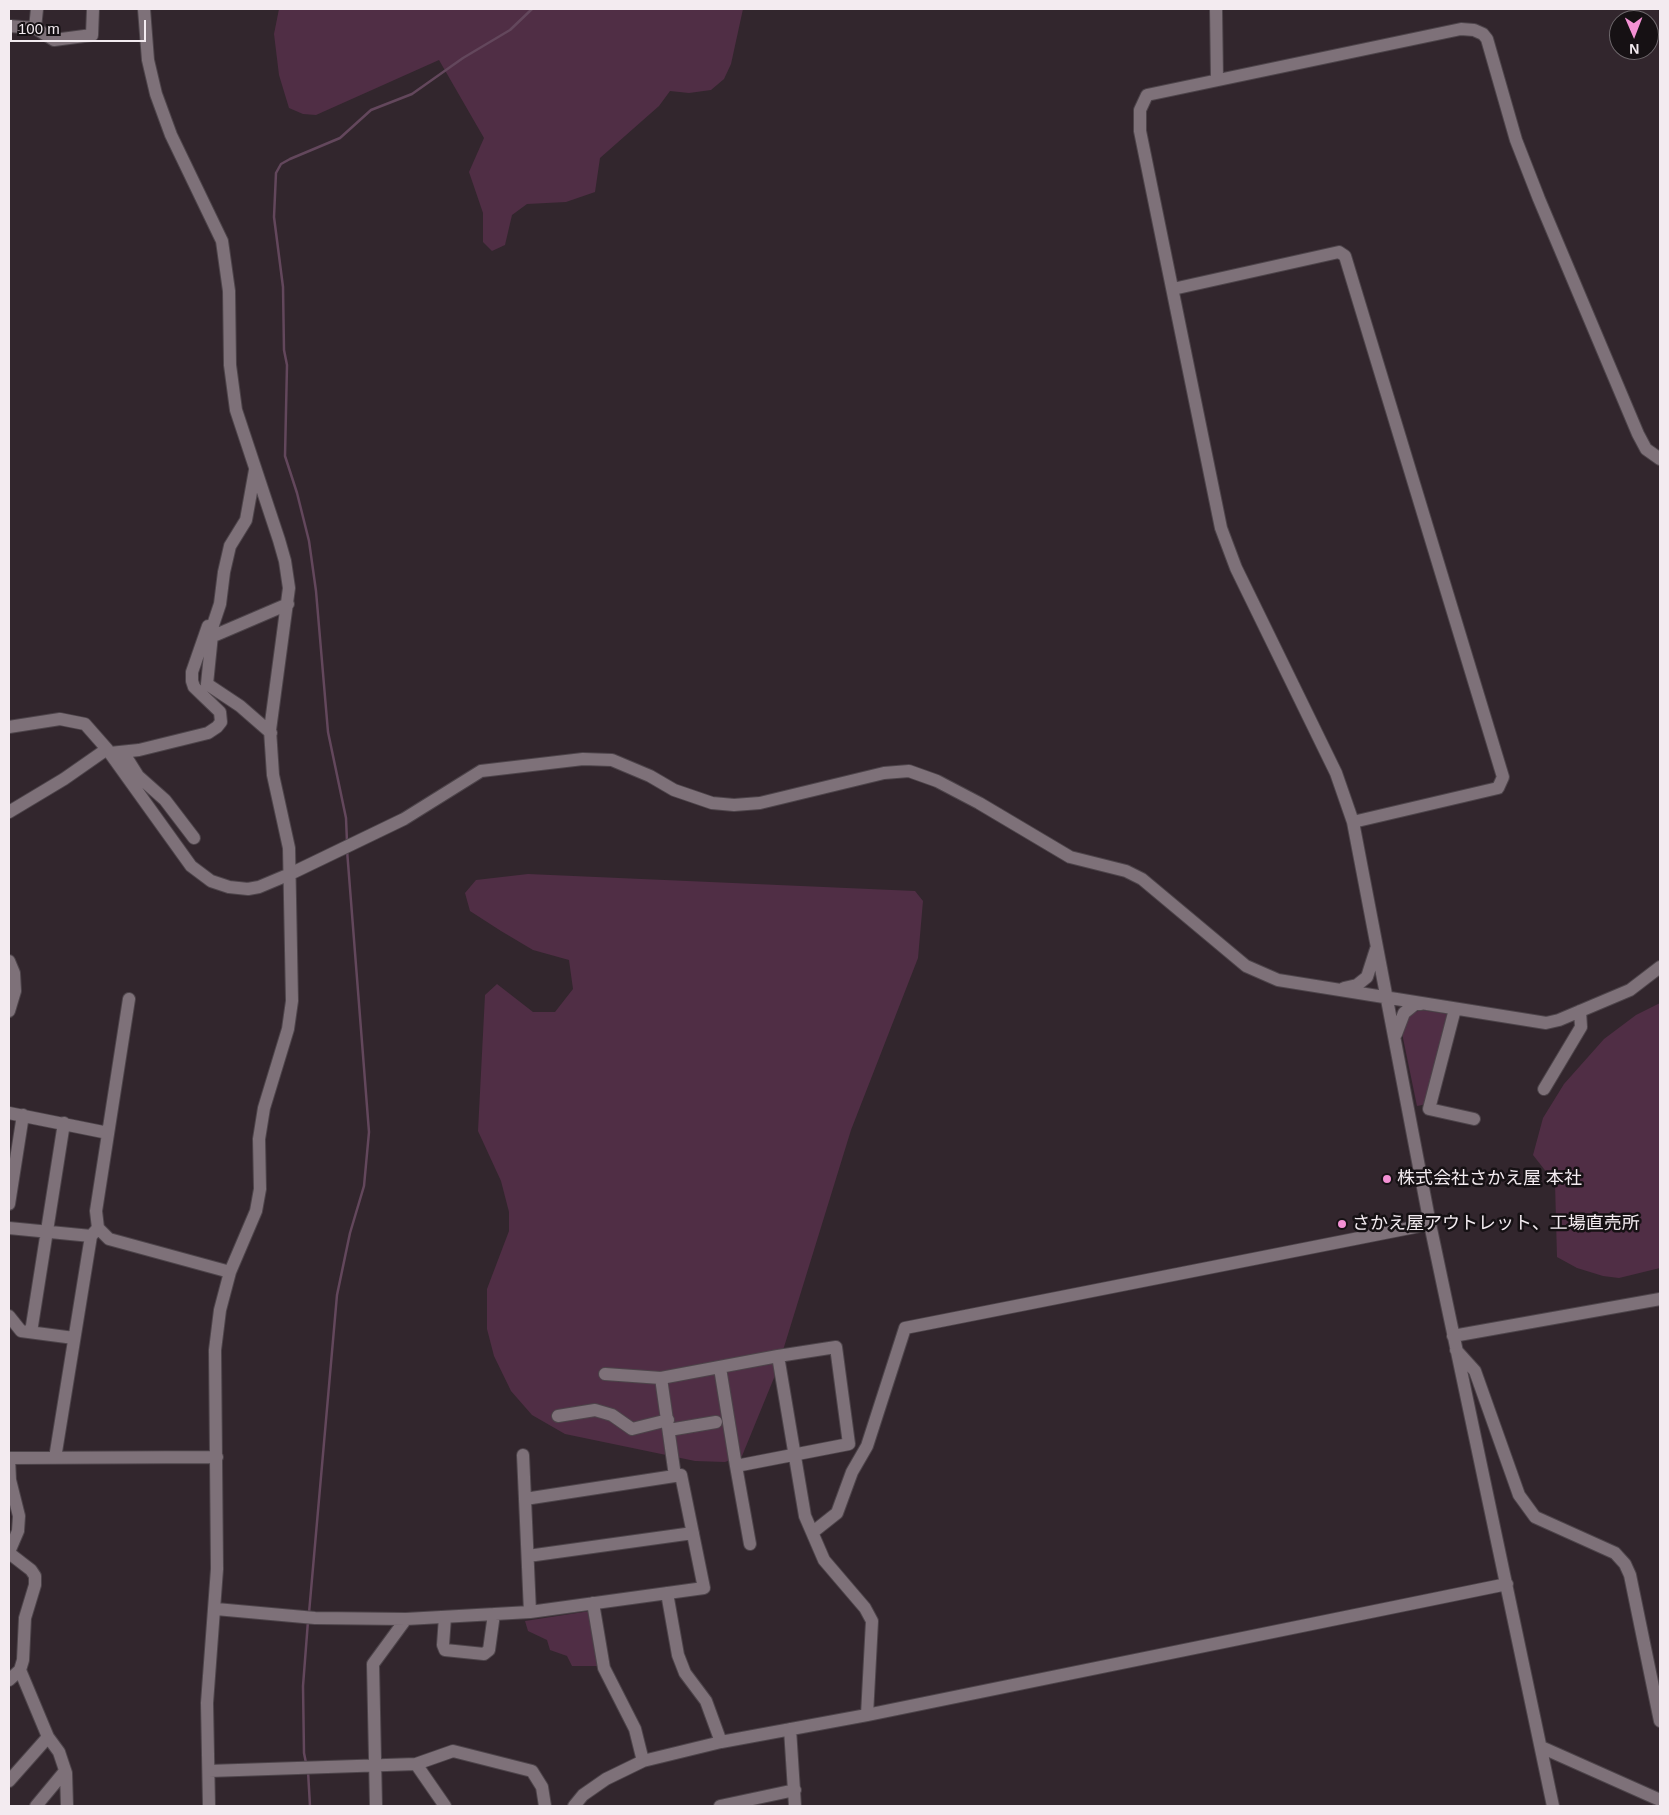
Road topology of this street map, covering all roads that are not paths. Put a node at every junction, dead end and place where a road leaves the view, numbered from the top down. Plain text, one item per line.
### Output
1 (37, 9) edge
2 (93, 9) edge
3 (144, 9) edge
4 (1216, 9) edge
5 (9, 26) edge
6 (35, 28) junction
7 (1217, 79) junction
8 (1173, 289) junction
9 (1660, 459) edge
10 (255, 469) junction
11 (288, 604) junction
12 (217, 613) junction
13 (211, 637) junction
14 (9, 727) edge
15 (271, 733) junction
16 (113, 751) junction
17 (9, 812) edge
18 (1353, 822) junction
19 (194, 838) dead end
20 (290, 874) junction
21 (1377, 942) junction
22 (9, 961) edge
23 (1660, 967) edge
24 (1331, 989) junction
25 (1388, 998) junction
26 (129, 1000) dead end
27 (1423, 1004) junction
28 (1455, 1009) junction
29 (9, 1011) edge
30 (1580, 1011) junction
31 (1396, 1039) junction
32 (1544, 1089) dead end
33 (9, 1113) edge
34 (23, 1115) junction
35 (1474, 1119) dead end
36 (64, 1123) junction
37 (108, 1133) junction
38 (9, 1204) edge
39 (1430, 1224) junction
40 (9, 1228) edge
41 (46, 1232) junction
42 (94, 1232) junction
43 (230, 1272) junction
44 (1660, 1299) edge
45 (9, 1316) edge
46 (31, 1332) junction
47 (1453, 1336) junction
48 (74, 1338) junction
49 (1456, 1350) junction
50 (778, 1356) junction
51 (720, 1368) junction
52 (605, 1374) dead end
53 (661, 1378) junction
54 (558, 1416) dead end
55 (716, 1422) dead end
56 (668, 1425) junction
57 (794, 1455) junction
58 (523, 1456) dead end
59 (217, 1457) junction
60 (9, 1458) edge
61 (55, 1458) junction
62 (736, 1466) junction
63 (674, 1476) junction
64 (525, 1499) junction
65 (813, 1532) junction
66 (693, 1533) junction
67 (750, 1544) dead end
68 (9, 1552) edge
69 (528, 1556) junction
70 (1507, 1584) junction
71 (667, 1593) junction
72 (593, 1603) junction
73 (216, 1609) junction
74 (530, 1612) junction
75 (494, 1614) junction
76 (445, 1617) junction
77 (406, 1620) junction
78 (20, 1670) junction
79 (9, 1680) edge
80 (867, 1715) junction
81 (1660, 1721) edge
82 (790, 1729) junction
83 (48, 1737) junction
84 (720, 1742) junction
85 (1541, 1747) junction
86 (644, 1762) junction
87 (416, 1764) junction
88 (374, 1766) junction
89 (66, 1771) junction
90 (209, 1771) junction
91 (9, 1781) edge
92 (795, 1790) junction
93 (1660, 1800) edge
94 (584, 1801) edge
95 (207, 1805) edge
96 (36, 1806) edge
97 (67, 1806) edge
98 (376, 1806) edge
99 (444, 1806) edge
100 (545, 1806) edge
101 (574, 1806) edge
102 (720, 1806) edge
103 (795, 1806) edge
104 (1553, 1806) edge

1 - 6 street
2 - 6 street
3 - 10 street
4 - 7 street
5 - 6 street
7 - 8 street
7 - 9 street
8 - 18 street
8 - 18 street
10 - 11 street
10 - 12 street
11 - 13 street
11 - 15 street
12 - 13 street
12 - 16 street
13 - 15 street
14 - 16 street
15 - 20 street
16 - 17 street
16 - 19 street
16 - 20 street
18 - 21 street
20 - 24 street
20 - 43 street
21 - 24 street
21 - 25 street
22 - 29 street
23 - 30 street
24 - 25 street
25 - 27 street
25 - 31 street
26 - 37 street
27 - 28 street
27 - 31 street
28 - 30 street
28 - 35 street
30 - 32 street
31 - 39 street
33 - 34 street
34 - 36 street
34 - 38 street
36 - 37 street
36 - 41 street
37 - 42 street
39 - 47 street
39 - 65 street
40 - 41 street
41 - 42 street
41 - 46 street
42 - 43 street
42 - 48 street
43 - 59 street
44 - 47 street
45 - 46 street
46 - 48 street
47 - 49 street
48 - 61 street
49 - 70 street
49 - 81 street
50 - 51 street
50 - 57 street
50 - 57 street
51 - 53 street
51 - 62 street
52 - 53 street
53 - 56 street
54 - 56 street
55 - 56 street
56 - 63 street
57 - 62 street
57 - 65 street
58 - 64 street
59 - 61 street
59 - 73 street
60 - 61 street
60 - 68 street
62 - 67 street
63 - 64 street
63 - 66 street
64 - 69 street
65 - 80 street
66 - 69 street
66 - 71 street
68 - 78 street
69 - 74 street
70 - 80 street
70 - 85 street
71 - 72 street
71 - 84 street
72 - 74 street
72 - 86 street
73 - 77 street
73 - 90 street
74 - 75 street
75 - 76 street
75 - 76 street
76 - 77 street
77 - 88 street
78 - 79 street
78 - 83 street
80 - 82 street
82 - 84 street
82 - 92 street
83 - 89 street
83 - 91 street
84 - 86 street
85 - 93 street
85 - 104 street
86 - 94 street
87 - 88 street
87 - 99 street
87 - 100 street
88 - 90 street
88 - 98 street
89 - 96 street
89 - 97 street
90 - 95 street
92 - 102 street
92 - 103 street
94 - 101 street

